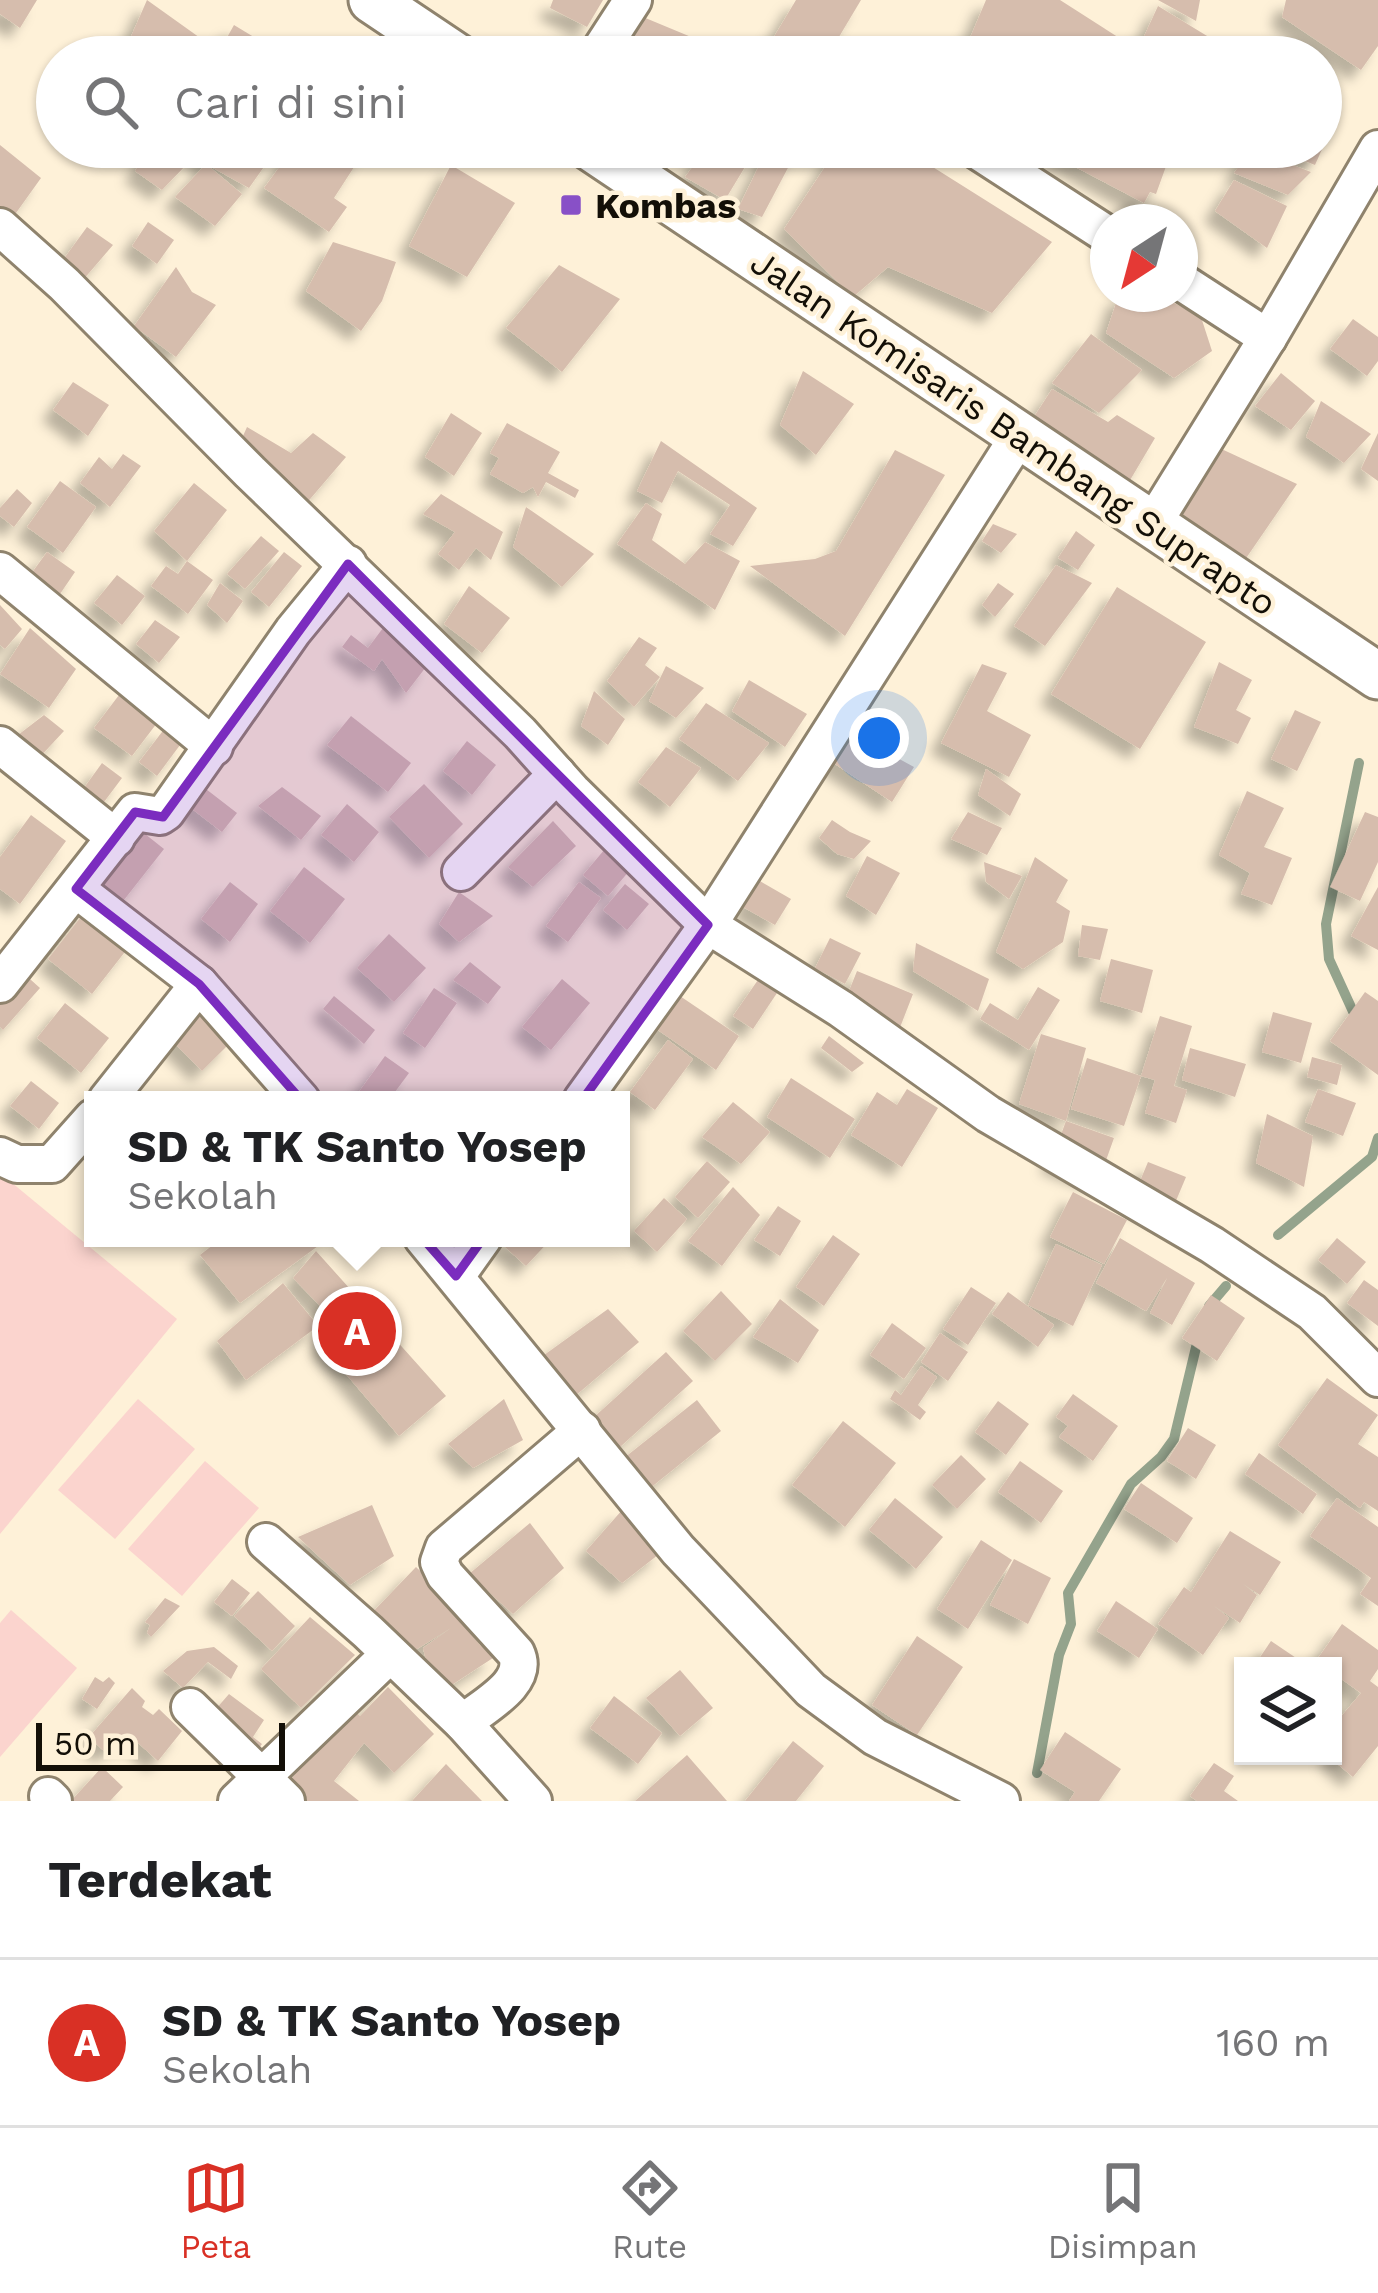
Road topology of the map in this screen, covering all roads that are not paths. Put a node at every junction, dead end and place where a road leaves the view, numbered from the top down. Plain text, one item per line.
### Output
1 (372, 0) edge
2 (633, 0) edge
3 (426, 36) edge
4 (610, 36) edge
5 (1378, 149) edge
6 (621, 168) edge
7 (1004, 168) edge
8 (1090, 223) edge
9 (0, 227) edge
10 (1198, 293) edge
11 (1268, 338) junction
12 (1019, 436) junction
13 (1152, 525) junction
14 (348, 564) junction
15 (0, 571) edge
16 (1378, 676) edge
17 (0, 745) edge
18 (214, 747) junction
19 (557, 774) junction
20 (116, 838) junction
21 (461, 872) dead end
22 (76, 889) junction
23 (708, 925) junction
24 (3, 976) edge
25 (199, 984) junction
26 (114, 1091) edge
27 (293, 1091) edge
28 (588, 1091) edge
29 (84, 1128) edge
30 (0, 1156) edge
31 (431, 1247) edge
32 (477, 1247) edge
33 (456, 1276) junction
34 (1378, 1378) edge
35 (582, 1430) junction
36 (266, 1542) dead end
37 (390, 1654) junction
38 (190, 1707) dead end
39 (463, 1723) junction
40 (262, 1793) edge
41 (533, 1801) edge
42 (1001, 1801) edge

1 - 3 main road
2 - 4 street
5 - 11 street
6 - 12 main road, Jalan Komisaris Bambang Suprapto
7 - 8 street
9 - 14 street
10 - 11 street
11 - 13 street
12 - 13 main road, Jalan Komisaris Bambang Suprapto
12 - 23 street
13 - 16 main road, Jalan Komisaris Bambang Suprapto
14 - 18 street
14 - 19 street
15 - 18 street
17 - 20 street
18 - 20 street
19 - 21 street
19 - 23 street
20 - 22 street
22 - 24 street
22 - 25 street
23 - 28 street
23 - 34 street
25 - 26 street
25 - 27 street
29 - 30 street
31 - 33 street
32 - 33 street
33 - 35 street
35 - 39 street
35 - 42 street
36 - 37 street
37 - 39 street
37 - 40 street
38 - 40 street
39 - 41 street

